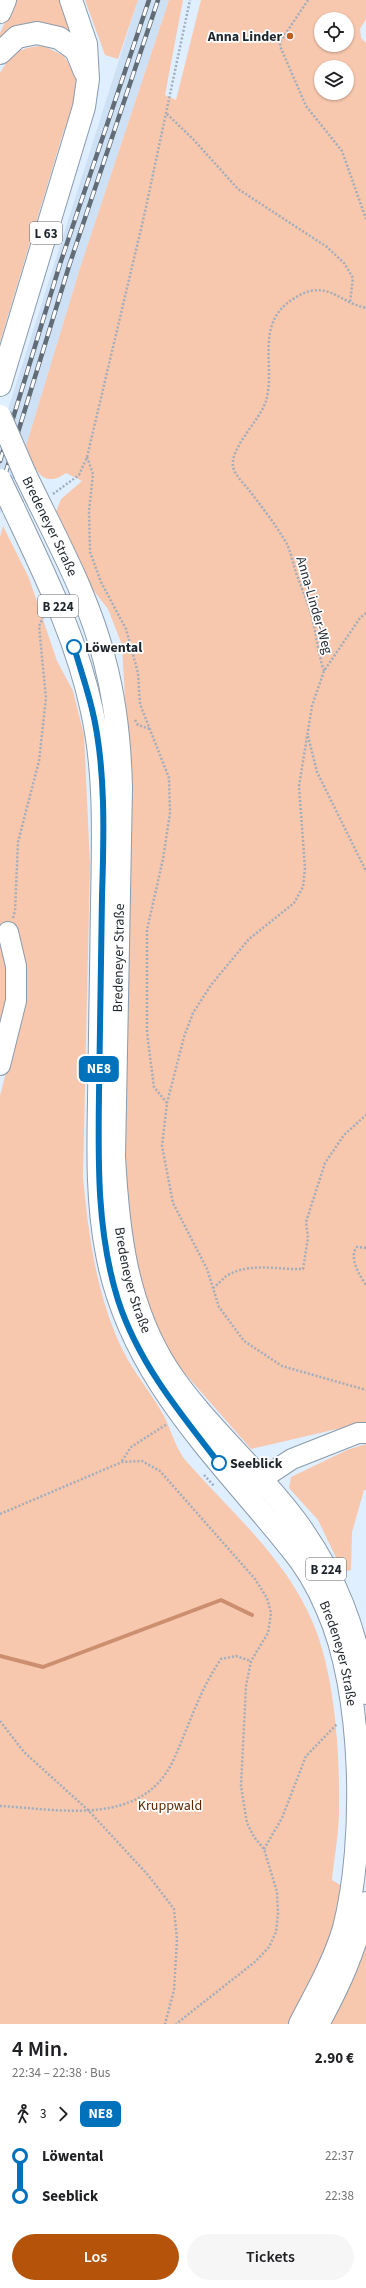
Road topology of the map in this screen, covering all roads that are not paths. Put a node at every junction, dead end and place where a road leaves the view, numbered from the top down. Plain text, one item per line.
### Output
1 (5, 0) edge
2 (71, 0) edge
3 (0, 12) edge
4 (0, 53) edge
5 (88, 80) junction
6 (0, 385) edge
7 (0, 416) edge
8 (0, 480) edge
9 (8, 932) road end
10 (0, 1065) edge
11 (366, 1433) edge
12 (251, 1486) junction
13 (366, 1693) edge
14 (366, 1903) edge
15 (300, 2024) edge
16 (318, 2024) edge

1 - 3 main road
2 - 5 main road, L 63
4 - 5 main road
5 - 6 main road, L 63
7 - 12 main road, Bredeneyer Straße / B 224, bridge
8 - 12 main road, Bredeneyer Straße / B 224, bridge
9 - 10 street
11 - 12 street
12 - 13 main road, Bredeneyer Straße / B 224
12 - 15 main road, Bredeneyer Straße / B 224
14 - 16 main road

